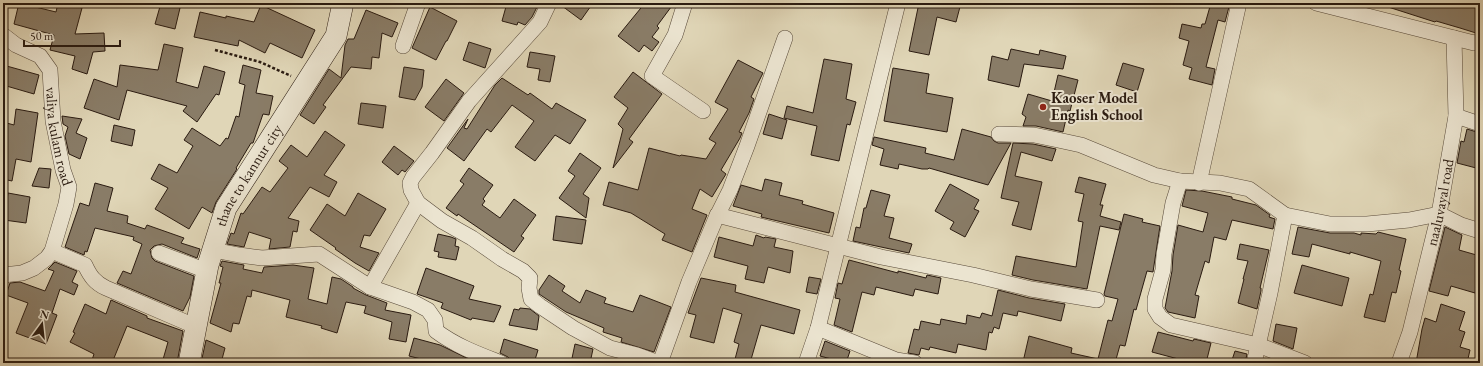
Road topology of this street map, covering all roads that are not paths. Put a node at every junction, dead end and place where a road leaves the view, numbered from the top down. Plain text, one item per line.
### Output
1 (343, 3) edge
2 (418, 3) edge
3 (549, 3) edge
4 (685, 3) edge
5 (898, 3) edge
6 (1238, 3) edge
7 (1316, 3) edge
8 (1358, 8) edge
9 (3, 35) edge
10 (786, 38) dead end
11 (1454, 38) junction
12 (1480, 42) edge
13 (403, 46) dead end
14 (703, 111) dead end
15 (1456, 116) junction
16 (1480, 124) edge
17 (999, 134) dead end
18 (1180, 181) junction
19 (1199, 183) junction
20 (418, 202) junction
21 (1439, 214) junction
22 (717, 215) junction
23 (1285, 215) junction
24 (1480, 231) edge
25 (838, 246) junction
26 (213, 250) junction
27 (52, 251) junction
28 (159, 253) dead end
29 (207, 270) junction
30 (3, 275) edge
31 (370, 287) junction
32 (1097, 300) dead end
33 (197, 327) junction
34 (818, 328) junction
35 (1258, 345) junction
36 (189, 363) edge
37 (501, 363) edge
38 (659, 363) edge
39 (806, 363) edge
40 (915, 363) edge
41 (1254, 363) edge
42 (1305, 363) edge
43 (1401, 363) edge

1 - 26 street, thane to kannur city
2 - 13 street
3 - 20 street
4 - 14 street
5 - 25 street
6 - 19 street
7 - 8 street
8 - 11 street
9 - 27 street, valiya kulam road
10 - 22 street
11 - 12 street
11 - 15 street, naaluvayal road
15 - 16 street
15 - 21 street, naaluvayal road
17 - 18 street
18 - 19 street
18 - 35 street
19 - 23 street
20 - 31 street
20 - 38 street
21 - 23 street
21 - 24 street
21 - 43 street, naaluvayal road
22 - 25 street
22 - 38 street
23 - 35 street
25 - 32 street
25 - 34 street
26 - 29 street, thane to kannur city
26 - 31 street
27 - 30 street, valiya kulam road
27 - 33 street
28 - 29 street
29 - 33 street, thane to kannur city
31 - 37 street
33 - 36 street, thane to kannur city
34 - 39 street
34 - 40 street
35 - 41 street
35 - 42 street

